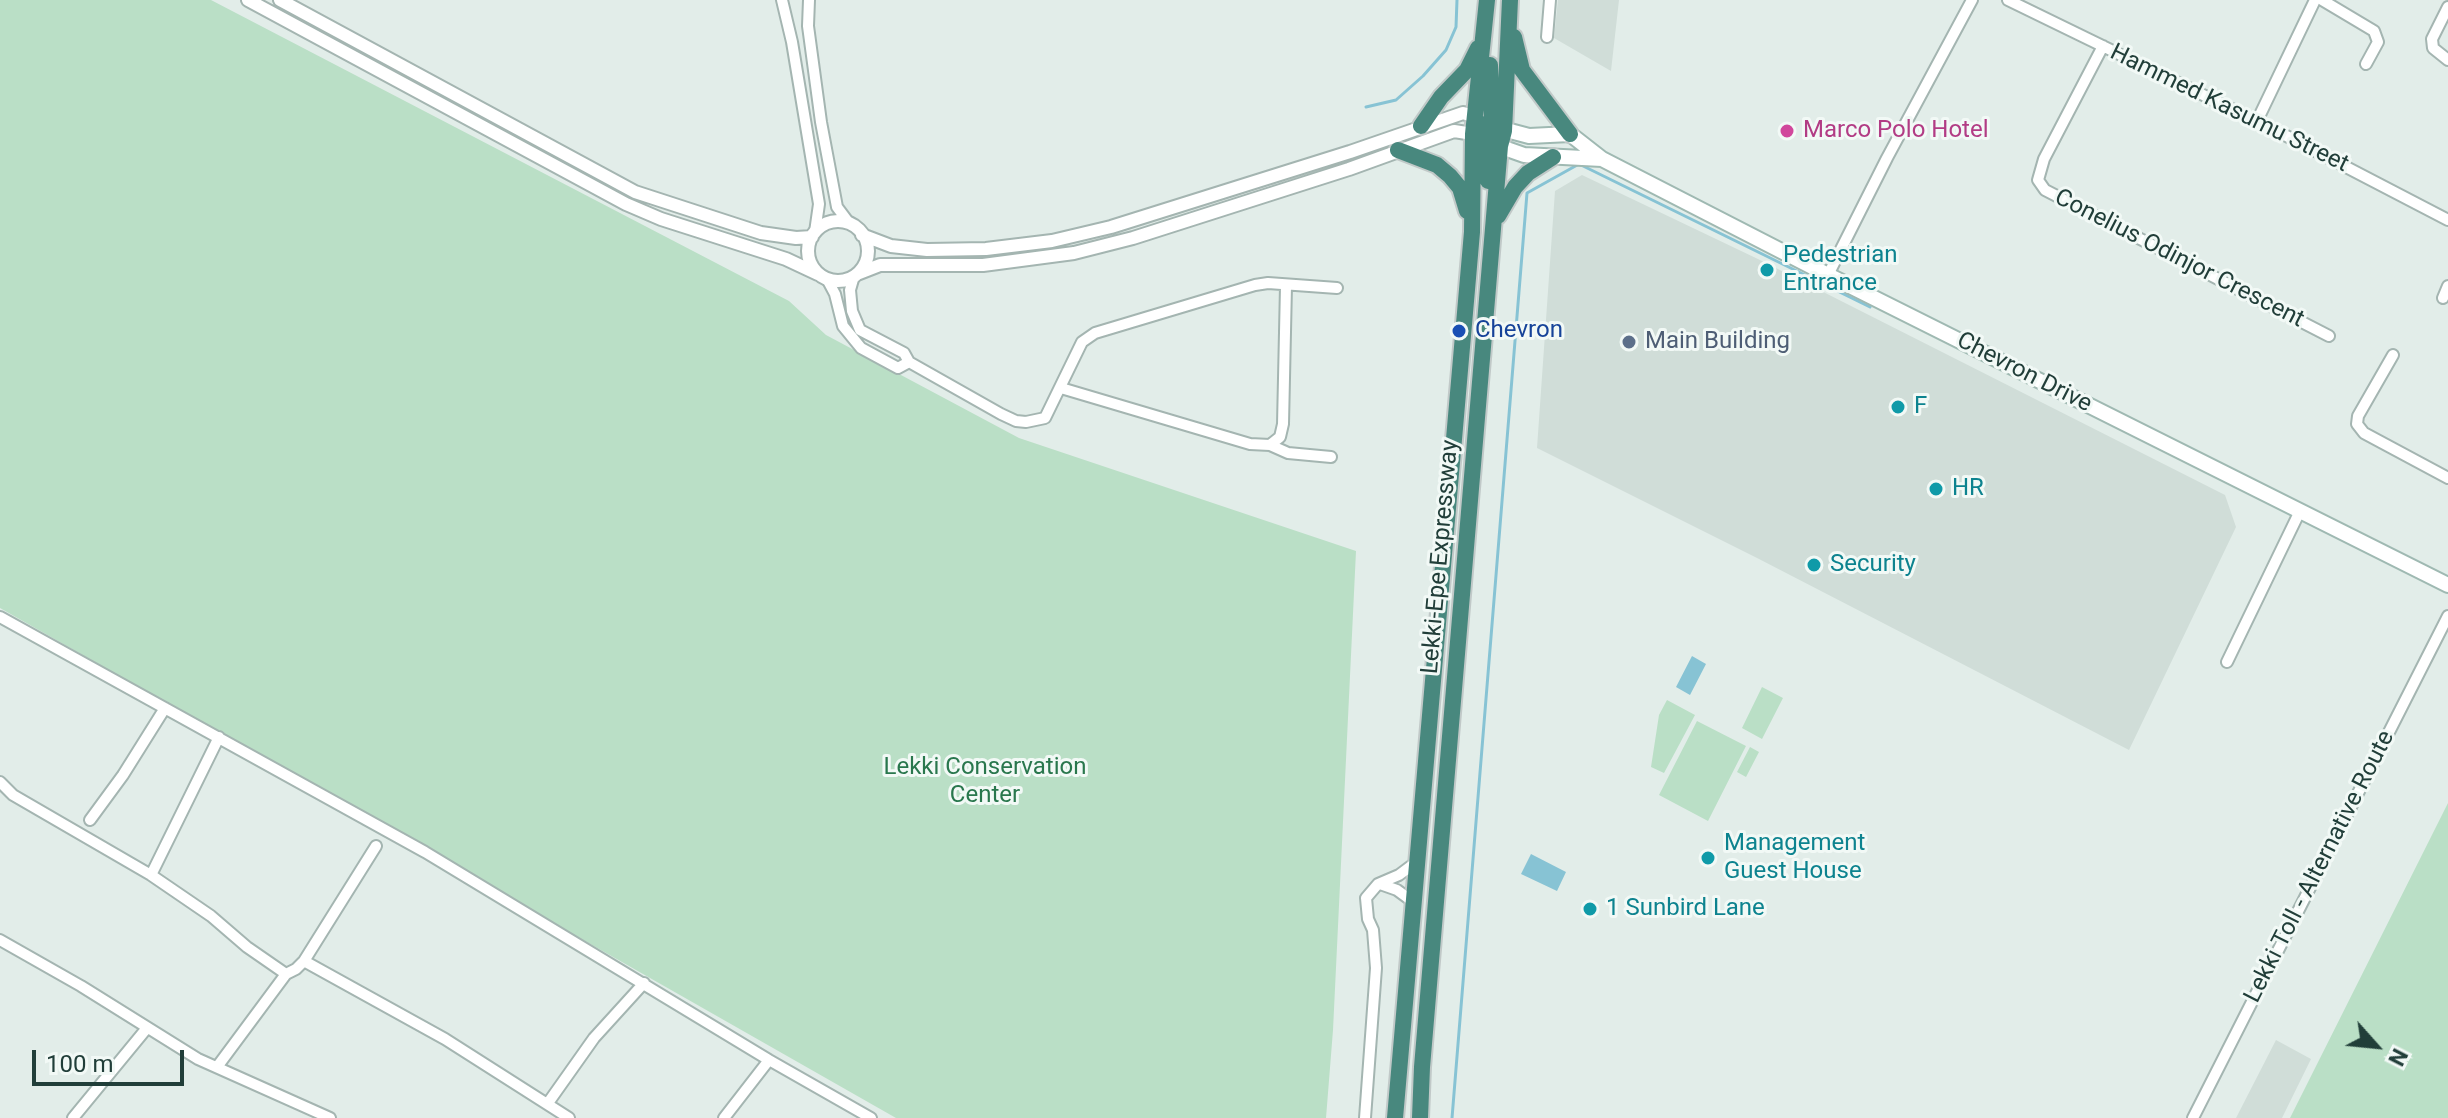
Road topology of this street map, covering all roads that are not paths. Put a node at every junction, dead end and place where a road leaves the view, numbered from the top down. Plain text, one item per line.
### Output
1 (248, 0) edge
2 (280, 0) edge
3 (782, 0) edge
4 (809, 0) edge
5 (1487, 0) edge
6 (1496, 0) edge
7 (1550, 0) edge
8 (1972, 0) edge
9 (2008, 0) edge
10 (2315, 0) edge
11 (2322, 0) edge
12 (2448, 7) edge
13 (1510, 8) edge
14 (1483, 35) junction
15 (1547, 37) dead end
16 (2103, 46) junction
17 (2448, 60) edge
18 (2366, 64) dead end
19 (2257, 121) junction
20 (1421, 126) junction
21 (1488, 132) junction
22 (1570, 134) junction
23 (1398, 150) junction
24 (1553, 157) junction
25 (1602, 159) junction
26 (2448, 220) edge
27 (849, 223) junction
28 (1494, 225) junction
29 (1472, 232) junction
30 (814, 234) junction
31 (862, 235) junction
32 (856, 275) junction
33 (1828, 275) junction
34 (823, 277) junction
35 (1286, 286) junction
36 (2448, 286) edge
37 (1337, 288) dead end
38 (2443, 298) dead end
39 (1486, 317) junction
40 (2329, 336) dead end
41 (2393, 355) dead end
42 (909, 362) junction
43 (1061, 388) junction
44 (1270, 445) junction
45 (1331, 457) dead end
46 (2448, 478) edge
47 (2300, 511) junction
48 (2448, 585) edge
49 (2448, 616) edge
50 (0, 617) edge
51 (2227, 662) dead end
52 (165, 708) junction
53 (219, 737) junction
54 (0, 782) edge
55 (90, 820) dead end
56 (376, 846) dead end
57 (1415, 863) junction
58 (151, 875) junction
59 (1379, 884) junction
60 (1412, 901) junction
61 (0, 940) edge
62 (304, 961) junction
63 (286, 974) junction
64 (644, 983) junction
65 (147, 1028) junction
66 (769, 1060) junction
67 (217, 1067) junction
68 (548, 1103) junction
69 (73, 1118) edge
70 (330, 1118) edge
71 (569, 1118) edge
72 (724, 1118) edge
73 (871, 1118) edge
74 (1365, 1118) edge
75 (1395, 1118) edge
76 (1420, 1118) edge
77 (2193, 1118) edge

1 - 34 street
2 - 30 street
3 - 30 street
4 - 27 street
5 - 14 highway, Lekki-Epe Expressway
6 - 21 highway
7 - 15 street
8 - 33 street
9 - 16 street, Hammed Kasumu Street
10 - 19 street
11 - 18 street
12 - 17 street
13 - 21 highway, Lekki-Epe Expressway
13 - 22 highway
14 - 20 highway
14 - 21 highway, Lekki-Epe Expressway
16 - 19 street, Hammed Kasumu Street
16 - 40 street, Conelius Odinjor Crescent
19 - 26 street, Hammed Kasumu Street
20 - 21 street
20 - 31 street
21 - 22 main road
21 - 23 street
21 - 24 main road, Chevron Drive
21 - 28 highway, Lekki-Epe Expressway
21 - 29 highway, Lekki-Epe Expressway
21 - 39 highway
22 - 25 main road, Chevron Drive
23 - 29 highway
23 - 32 street
24 - 25 main road, Chevron Drive
24 - 28 highway
25 - 33 main road, Chevron Drive
27 - 30 street
27 - 31 street
28 - 39 highway, Lekki-Epe Expressway
29 - 57 highway, Lekki-Epe Expressway
30 - 34 street
31 - 32 street
32 - 34 street
32 - 42 street
33 - 47 main road, Chevron Drive
34 - 42 street
35 - 37 street
35 - 43 street
35 - 44 street
36 - 38 street
39 - 76 highway, Lekki-Epe Expressway
41 - 46 street
42 - 43 street
43 - 44 street
44 - 45 street
47 - 48 main road, Chevron Drive
47 - 51 street
49 - 77 street, Lekki Toll - Alternative Route
50 - 52 street
52 - 53 street
52 - 55 street
53 - 58 street
53 - 64 street
54 - 58 street
56 - 62 street
57 - 59 street
57 - 60 highway, Lekki-Epe Expressway
58 - 63 street
59 - 60 street
59 - 74 street
60 - 75 highway, Lekki-Epe Expressway
61 - 65 street
62 - 63 street
62 - 68 street
63 - 67 street
64 - 66 street
64 - 68 street
65 - 67 street
65 - 69 street
66 - 72 street
66 - 73 street
67 - 70 street
68 - 71 street

